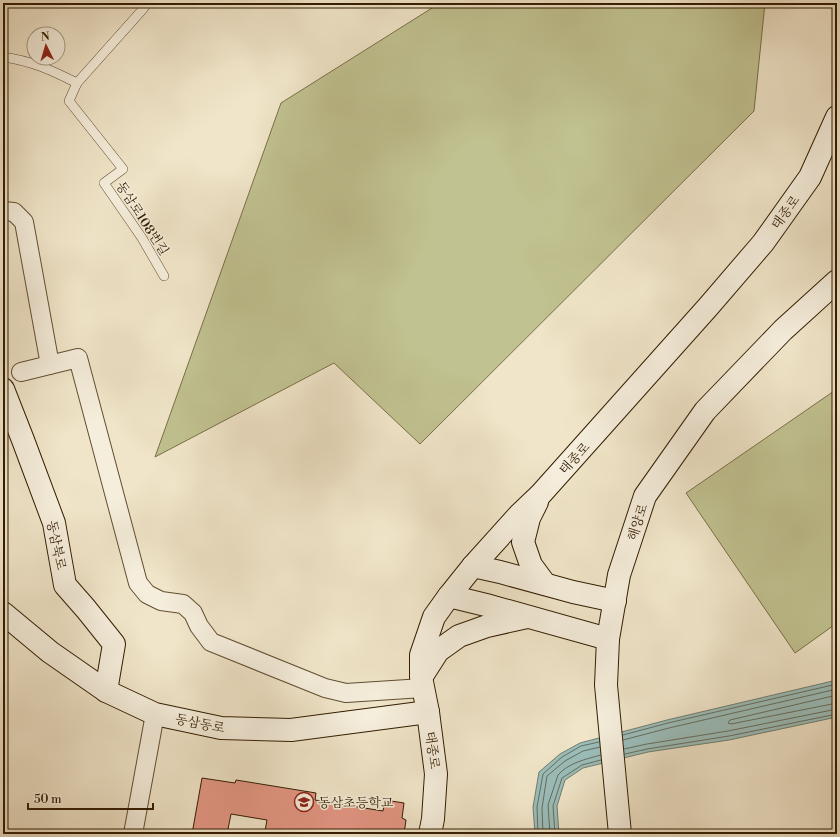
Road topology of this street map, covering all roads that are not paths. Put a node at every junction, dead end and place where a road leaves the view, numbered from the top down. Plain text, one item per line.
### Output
1 (147, 3) edge
2 (3, 58) edge
3 (77, 83) junction
4 (837, 117) edge
5 (3, 211) edge
6 (164, 276) dead end
7 (837, 281) edge
8 (50, 365) junction
9 (21, 372) dead end
10 (3, 389) edge
11 (540, 495) junction
12 (472, 566) junction
13 (545, 584) junction
14 (449, 596) junction
15 (615, 601) junction
16 (3, 613) edge
17 (529, 617) junction
18 (608, 639) junction
19 (422, 682) junction
20 (106, 691) junction
21 (428, 712) junction
22 (156, 714) junction
23 (133, 834) edge
24 (430, 834) edge
25 (620, 834) edge

1 - 3 lane, 동삼로108번길
2 - 3 lane
3 - 6 lane, 동삼로108번길
4 - 11 main road, 태종로
5 - 8 street
7 - 15 main road, 해양로
8 - 9 street
8 - 19 street
10 - 20 main road, 동삼북로
11 - 12 main road, 태종로
11 - 13 main road
12 - 13 main road
12 - 14 main road, 태종로
13 - 15 main road
14 - 17 main road
14 - 19 main road, 태종로
15 - 18 main road, 해양로
16 - 20 main road, 동삼동로
17 - 18 main road
17 - 19 main road
18 - 25 main road, 해양로
19 - 21 main road, 태종로
20 - 22 main road, 동삼동로
21 - 22 main road, 동삼동로
21 - 24 main road, 태종로
22 - 23 street

